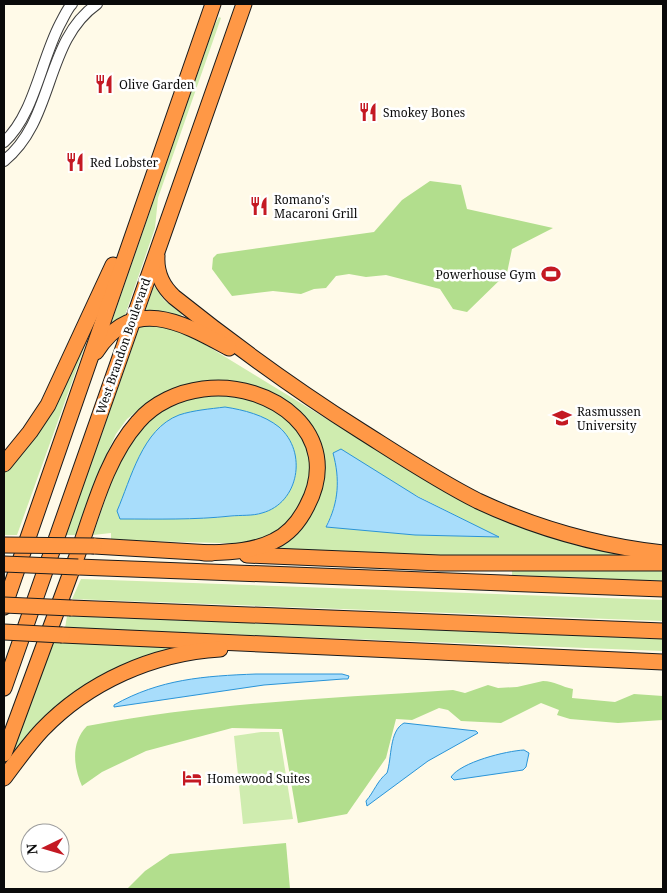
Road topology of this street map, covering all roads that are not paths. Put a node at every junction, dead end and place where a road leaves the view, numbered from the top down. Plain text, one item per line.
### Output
1 (72, 4) edge
2 (97, 4) edge
3 (213, 4) edge
4 (243, 4) edge
5 (32, 93) junction
6 (45, 98) junction
7 (4, 142) edge
8 (4, 161) edge
9 (143, 203) junction
10 (157, 252) junction
11 (132, 322) junction
12 (86, 367) junction
13 (266, 368) junction
14 (4, 464) edge
15 (4, 545) edge
16 (204, 553) junction
17 (663, 554) edge
18 (663, 563) edge
19 (4, 564) edge
20 (663, 590) edge
21 (4, 606) edge
22 (663, 631) edge
23 (4, 632) edge
24 (294, 644) junction
25 (663, 662) edge
26 (4, 688) edge
27 (4, 754) edge
28 (4, 778) edge

1 - 5 street
2 - 6 street
3 - 9 highway
4 - 10 highway, West Brandon Boulevard
5 - 6 street
5 - 7 street
6 - 8 street
9 - 12 highway
9 - 14 highway
10 - 11 highway, West Brandon Boulevard
10 - 13 highway
11 - 12 highway
11 - 13 highway
11 - 26 highway, West Brandon Boulevard
12 - 21 highway
13 - 17 highway
15 - 16 highway, bridge
16 - 18 highway
16 - 27 highway
19 - 20 highway, bridge
21 - 22 highway, bridge
23 - 24 highway, bridge
24 - 25 highway
24 - 28 highway

